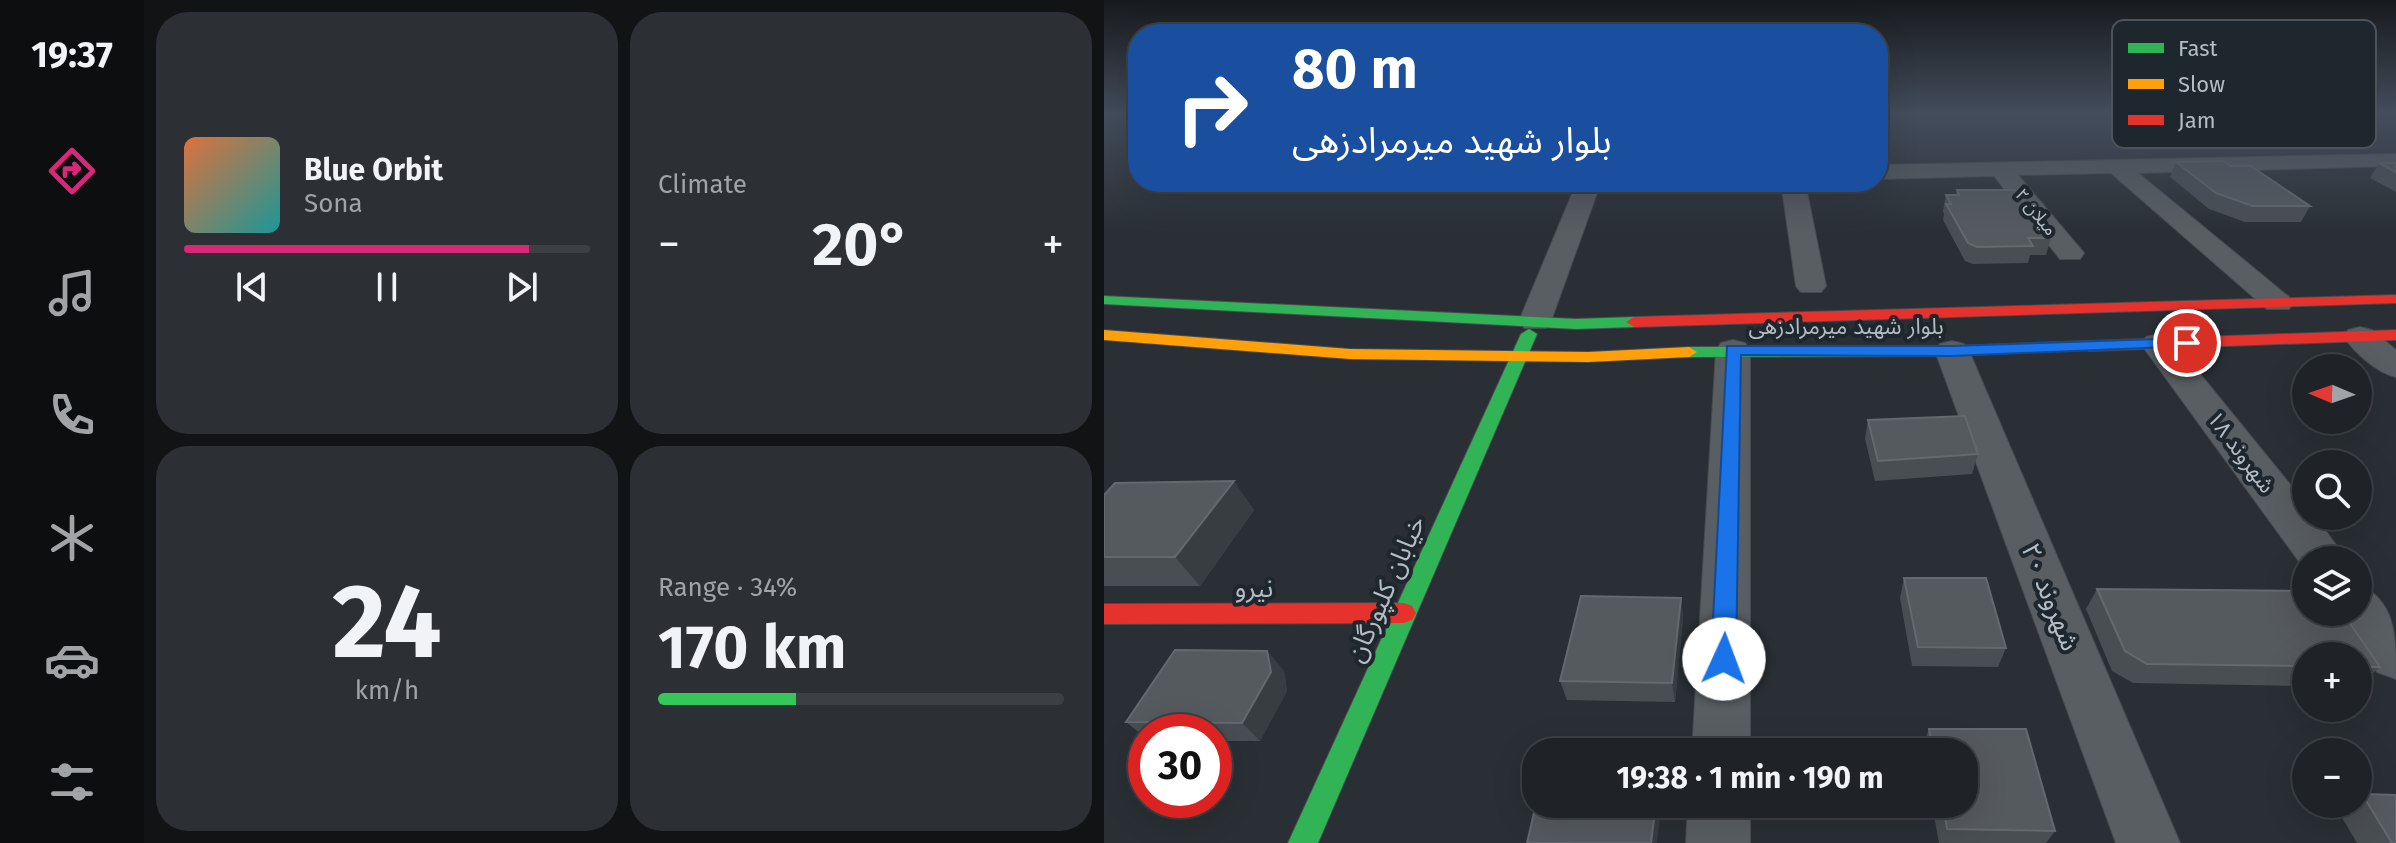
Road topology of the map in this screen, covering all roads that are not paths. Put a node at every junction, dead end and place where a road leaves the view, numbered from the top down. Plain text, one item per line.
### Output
1 (2396, 160) edge
2 (2116, 166) junction
3 (2002, 171) junction
4 (1888, 172) edge
5 (1585, 192) edge
6 (1795, 192) edge
7 (2070, 253) dead end
8 (1811, 286) dead end
9 (2396, 299) edge
10 (1104, 300) edge
11 (2278, 303) junction
12 (1535, 321) junction
13 (1104, 335) edge
14 (2396, 335) edge
15 (2360, 337) junction
16 (2158, 344) junction
17 (1733, 350) junction
18 (1952, 351) junction
19 (1517, 356) junction
20 (2396, 367) edge
21 (2313, 546) edge
22 (1404, 613) junction
23 (1111, 623) edge
24 (2372, 623) edge
25 (2396, 655) edge
26 (1721, 738) edge
27 (1719, 818) edge
28 (1303, 843) edge
29 (1718, 843) edge
30 (2148, 843) edge

1 - 2 street
2 - 3 street
2 - 11 street
3 - 4 street
3 - 7 street, میلان ۲
5 - 12 street
6 - 8 street
9 - 11 main road, بلوار شهید میرمرادزهی
10 - 12 main road, بلوار شهید میرمرادزهی
11 - 12 main road, بلوار شهید میرمرادزهی
12 - 19 main road, خیابان کلپورگان
13 - 19 main road, بلوار شهید میرمرادزهی
14 - 15 main road, بلوار شهید میرمرادزهی
15 - 16 main road, بلوار شهید میرمرادزهی
15 - 20 street
16 - 18 main road, بلوار شهید میرمرادزهی
16 - 21 street, شهروند ۱۸
17 - 18 main road, بلوار شهید میرمرادزهی
17 - 19 main road, بلوار شهید میرمرادزهی
17 - 26 street
18 - 30 street, شهروند ۲۰
19 - 22 main road, خیابان کلپورگان
22 - 23 main road, نیرو
22 - 28 main road, خیابان کلپورگان
24 - 25 street
27 - 29 street

